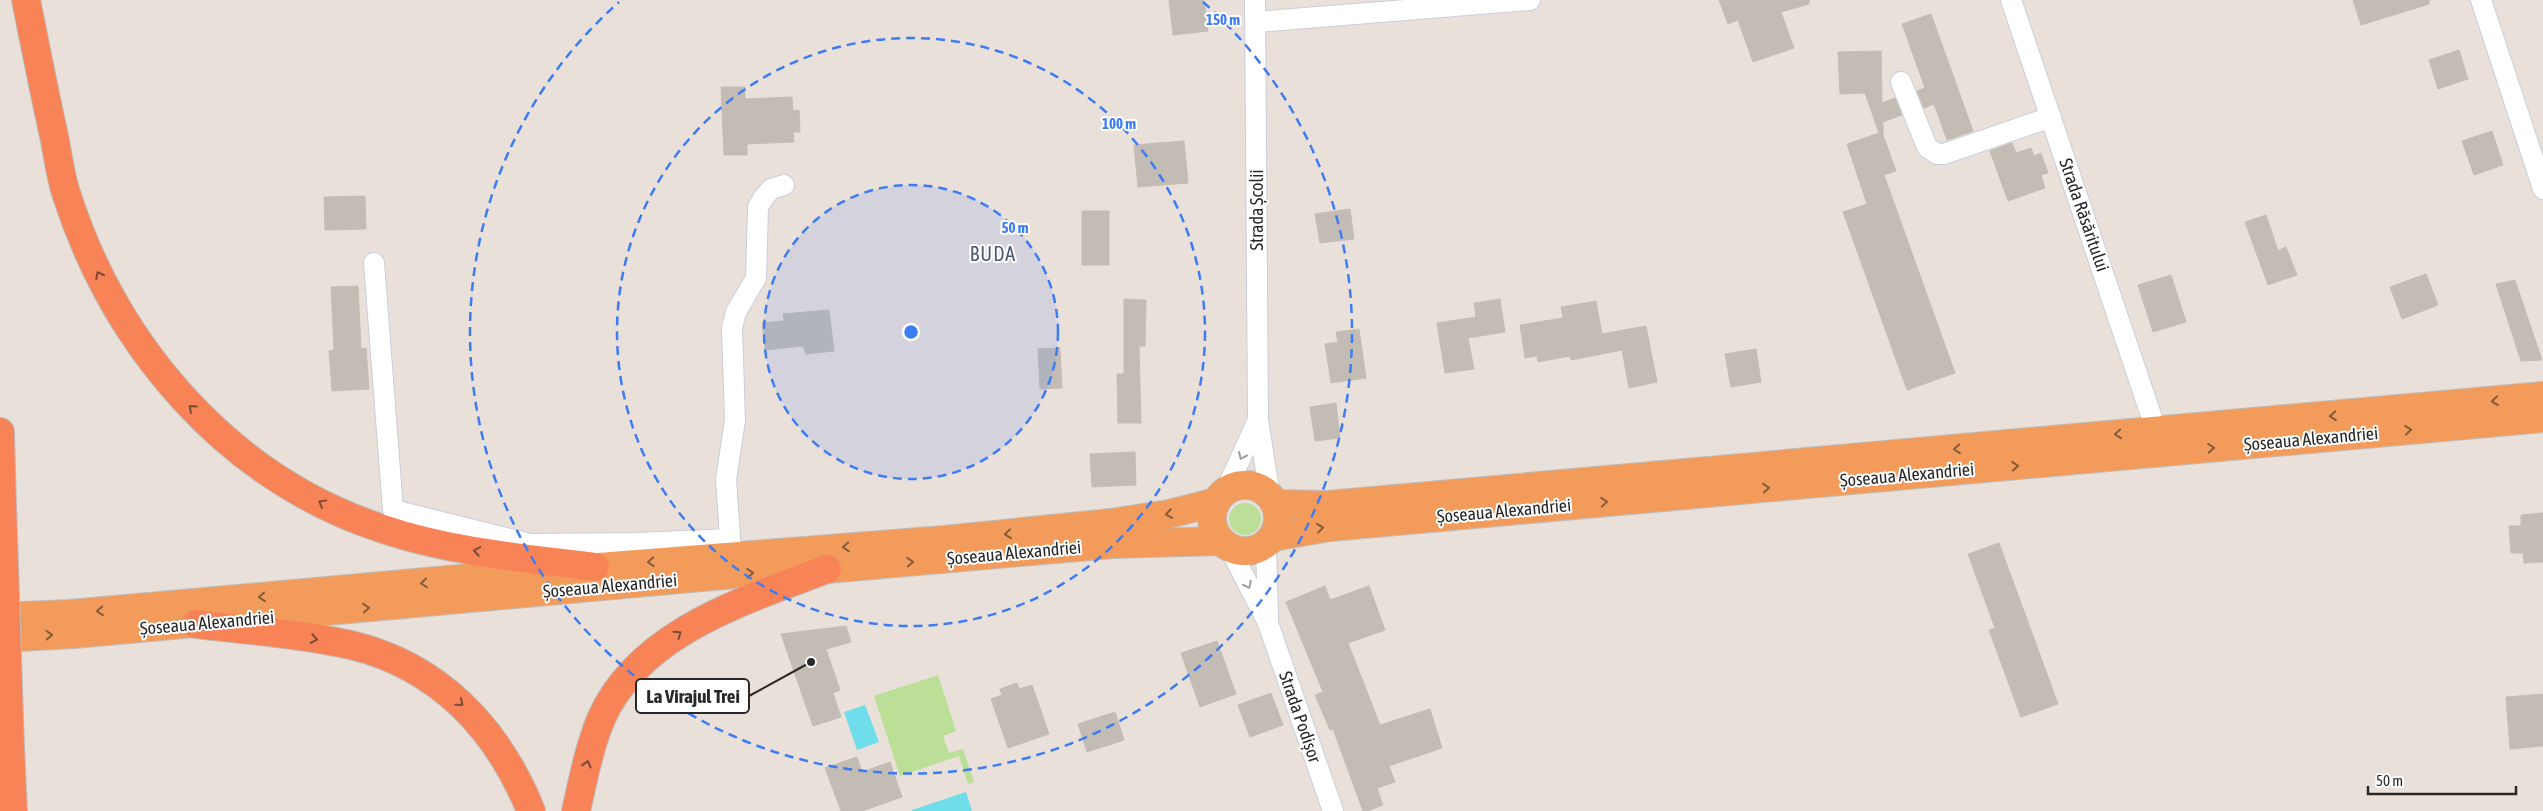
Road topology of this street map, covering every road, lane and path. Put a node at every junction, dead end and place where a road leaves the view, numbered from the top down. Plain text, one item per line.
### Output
1 (26, 0) edge
2 (1255, 0) edge
3 (1530, 0) edge
4 (2011, 0) edge
5 (2481, 0) edge
6 (1256, 22) junction
7 (1901, 82) dead end
8 (2051, 117) junction
9 (784, 185) dead end
10 (2543, 189) edge
11 (374, 263) dead end
12 (2543, 396) edge
13 (2543, 418) edge
14 (1258, 420) junction
15 (2156, 430) junction
16 (0, 432) edge
17 (1221, 497) junction
18 (1272, 501) junction
19 (1269, 540) junction
20 (1225, 544) junction
21 (730, 548) junction
22 (595, 567) junction
23 (827, 569) junction
24 (0, 617) edge
25 (1268, 623) junction
26 (196, 624) junction
27 (0, 638) edge
28 (13, 811) edge
29 (531, 811) edge
30 (576, 811) edge
31 (1333, 811) edge

22 -> 1 highway
2 - 6 street, Strada Școlii
3 - 6 street
4 - 8 street, Strada Răsăritului
5 - 10 street
6 - 14 street, Strada Școlii
7 - 8 street
8 - 15 street, Strada Răsăritului
9 - 21 street
11 - 21 street
12 -> 15 highway, Șoseaua Alexandriei
19 -> 13 highway, Șoseaua Alexandriei
14 -> 17 street, Strada Școlii
14 - 18 street, Strada Școlii
15 -> 18 highway, Șoseaua Alexandriei
16 - 28 highway, bridge
17 - 18 highway, Șoseaua Alexandriei
17 - 20 highway
17 -> 21 highway, Șoseaua Alexandriei
18 - 19 highway
19 - 20 highway, Șoseaua Alexandriei
19 - 25 street, Strada Podișor
23 -> 20 highway, Șoseaua Alexandriei
20 -> 25 street, Strada Podișor
21 -> 22 highway, Șoseaua Alexandriei
22 -> 24 highway, Șoseaua Alexandriei
26 -> 23 highway, Șoseaua Alexandriei
30 -> 23 highway
25 - 31 street, Strada Podișor
27 -> 26 highway, Șoseaua Alexandriei
26 -> 29 highway

